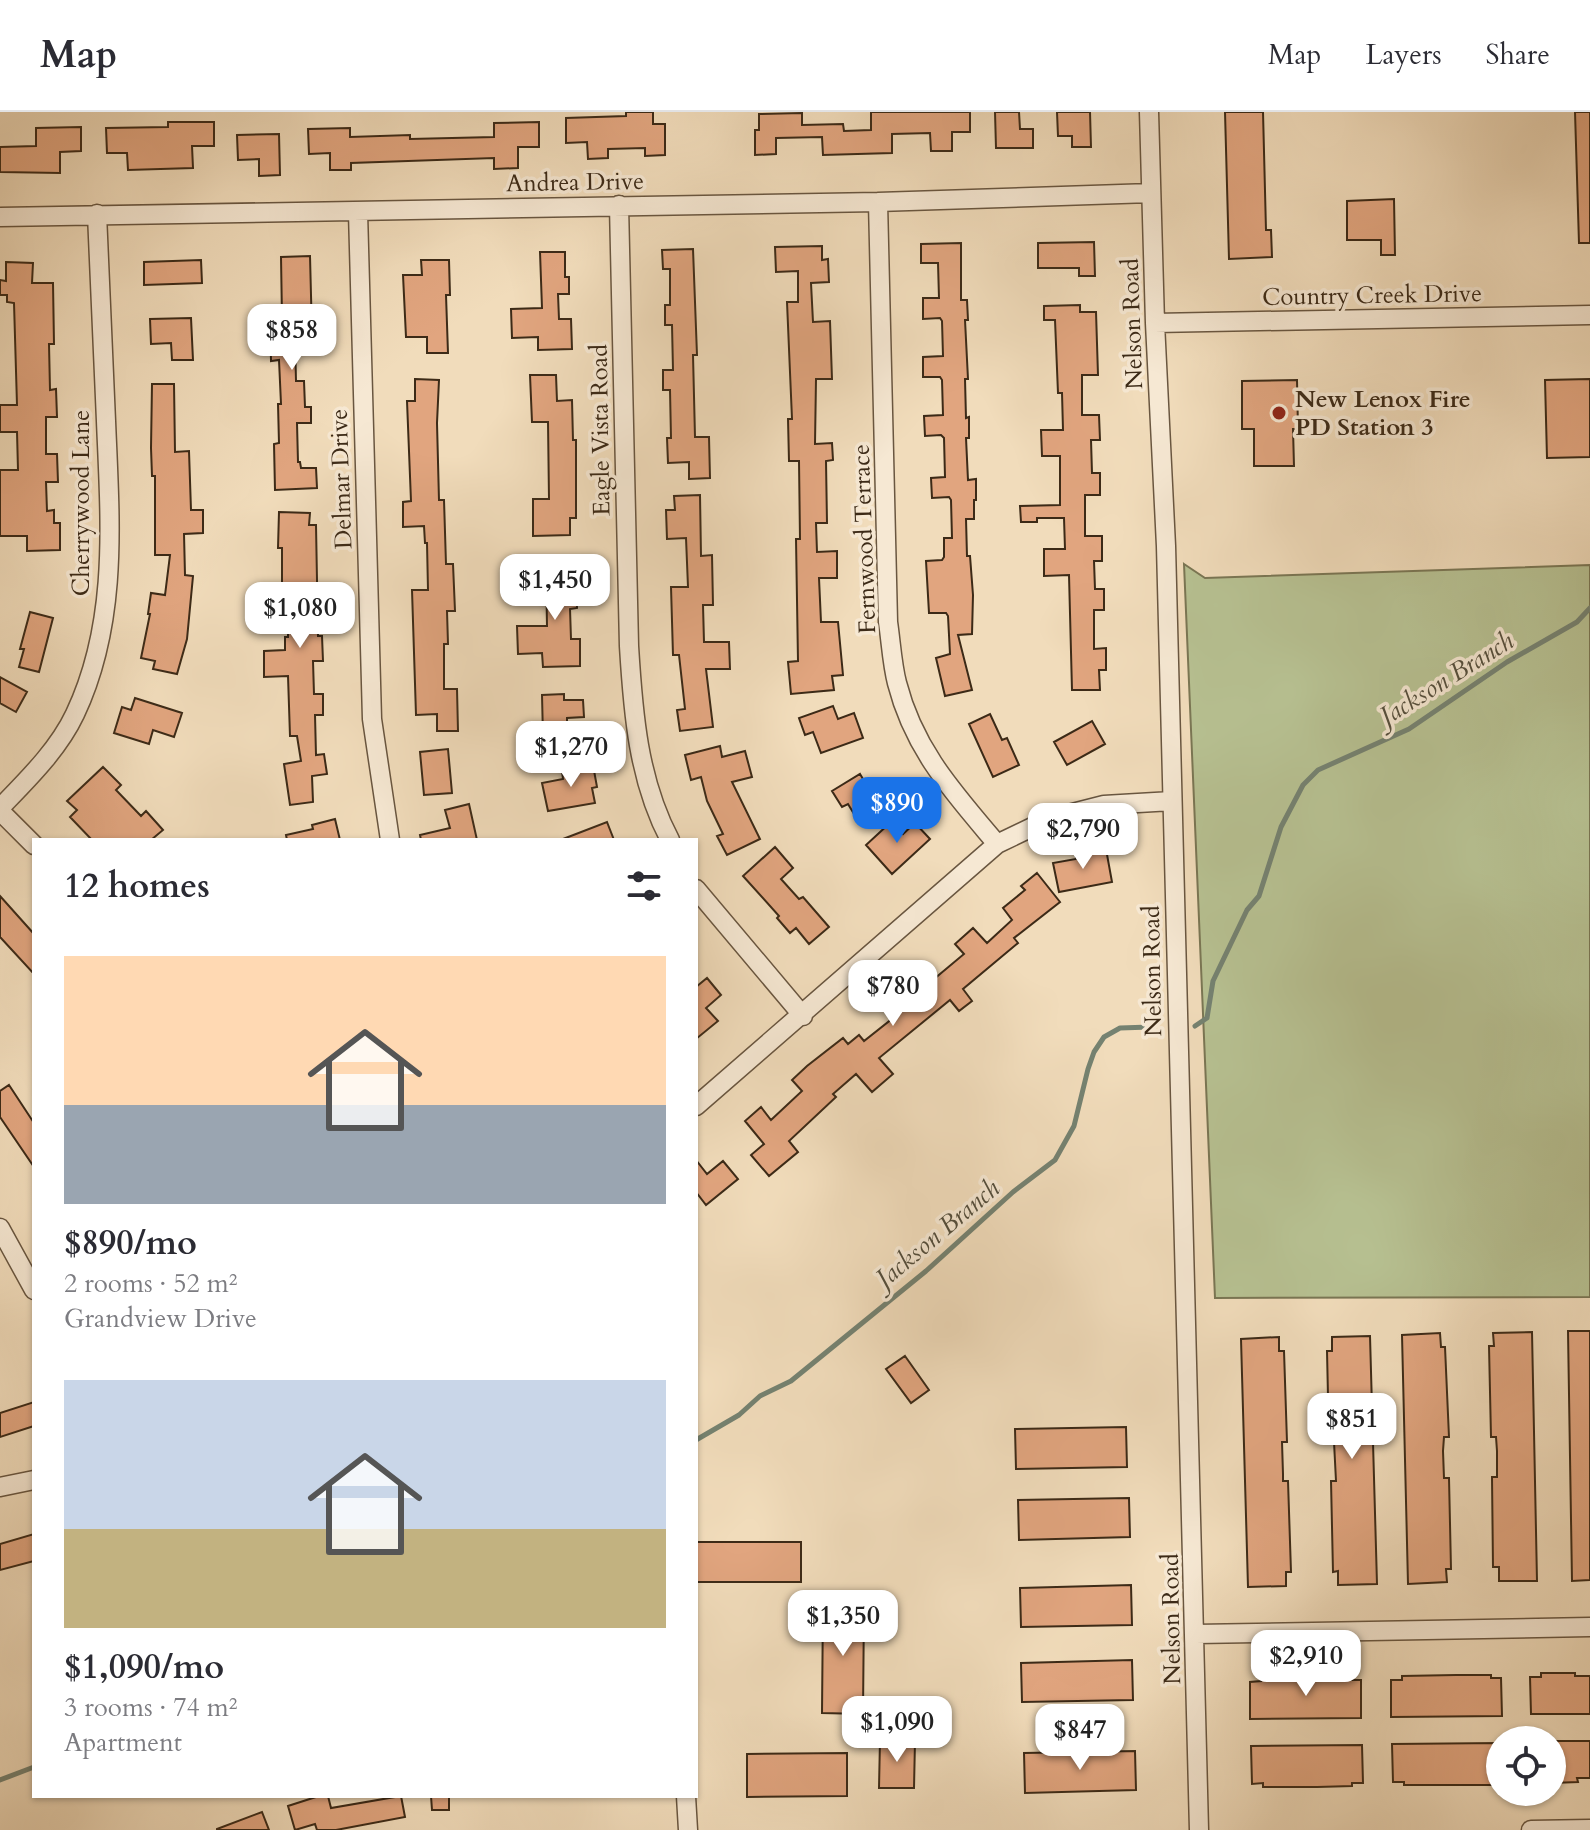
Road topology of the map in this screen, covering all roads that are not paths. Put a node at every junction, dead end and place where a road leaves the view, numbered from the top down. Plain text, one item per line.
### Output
1 (1149, 112) edge
2 (1151, 193) junction
3 (878, 202) junction
4 (619, 205) junction
5 (358, 212) junction
6 (97, 214) junction
7 (0, 217) edge
8 (1590, 315) edge
9 (1155, 323) junction
10 (1172, 801) junction
11 (0, 810) edge
12 (390, 838) edge
13 (669, 838) edge
14 (32, 843) edge
15 (997, 844) junction
16 (698, 891) edge
17 (803, 1016) junction
18 (698, 1104) edge
19 (0, 1228) edge
20 (32, 1286) edge
21 (32, 1480) edge
22 (0, 1487) edge
23 (1590, 1627) edge
24 (1196, 1634) junction
25 (686, 1798) edge
26 (1590, 1829) edge
27 (688, 1830) edge
28 (1199, 1830) edge
29 (1531, 1830) edge

1 - 2 street, Nelson Road
2 - 3 street, Andrea Drive
2 - 9 street, Nelson Road
3 - 4 street, Andrea Drive
3 - 15 street, Fernwood Terrace
4 - 5 street, Andrea Drive
4 - 13 street, Eagle Vista Road
5 - 6 street, Andrea Drive
5 - 12 street, Delmar Drive
6 - 7 street, Andrea Drive
6 - 11 street, Cherrywood Lane
8 - 9 street, Country Creek Drive
9 - 10 street, Nelson Road
10 - 15 street
10 - 24 street, Nelson Road
11 - 14 street
15 - 17 street
16 - 17 street
17 - 18 street
19 - 20 street
21 - 22 street
23 - 24 street
24 - 28 street, Nelson Road
25 - 27 street
26 - 29 street

